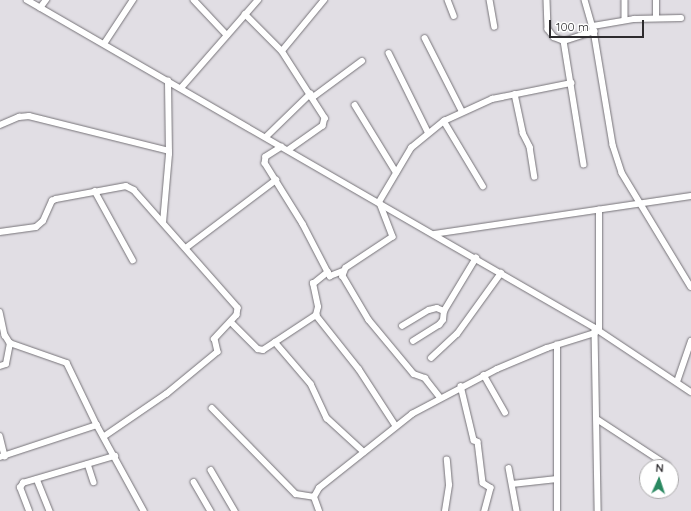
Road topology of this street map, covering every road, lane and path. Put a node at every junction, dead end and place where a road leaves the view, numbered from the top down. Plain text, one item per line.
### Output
1 (27, 0) edge
2 (46, 0) edge
3 (133, 0) edge
4 (194, 0) edge
5 (258, 0) edge
6 (324, 0) edge
7 (448, 0) edge
8 (490, 0) edge
9 (546, 0) edge
10 (585, 0) edge
11 (625, 0) edge
12 (656, 0) edge
13 (40, 8) junction
14 (245, 14) junction
15 (454, 16) dead end
16 (656, 17) junction
17 (682, 18) dead end
18 (625, 20) junction
19 (496, 27) dead end
20 (593, 29) junction
21 (227, 35) junction
22 (425, 38) dead end
23 (564, 41) junction
24 (104, 44) junction
25 (282, 51) junction
26 (389, 53) dead end
27 (362, 61) dead end
28 (168, 81) junction
29 (571, 83) junction
30 (181, 88) junction
31 (515, 94) junction
32 (311, 96) junction
33 (355, 104) dead end
34 (462, 111) junction
35 (444, 121) junction
36 (0, 124) edge
37 (428, 132) junction
38 (266, 137) junction
39 (282, 146) junction
40 (169, 150) junction
41 (289, 150) junction
42 (584, 164) dead end
43 (396, 172) junction
44 (535, 177) dead end
45 (276, 180) junction
46 (483, 186) dead end
47 (95, 191) junction
48 (691, 196) edge
49 (379, 202) junction
50 (639, 205) junction
51 (599, 210) junction
52 (163, 223) junction
53 (0, 232) edge
54 (434, 234) junction
55 (186, 248) junction
56 (476, 258) junction
57 (133, 260) dead end
58 (343, 271) junction
59 (328, 272) junction
60 (501, 273) junction
61 (691, 287) edge
62 (444, 311) junction
63 (0, 312) edge
64 (316, 315) junction
65 (231, 322) junction
66 (402, 326) dead end
67 (596, 330) junction
68 (412, 341) dead end
69 (691, 341) edge
70 (275, 342) junction
71 (10, 343) junction
72 (557, 345) junction
73 (431, 358) dead end
74 (0, 366) edge
75 (484, 375) junction
76 (677, 382) junction
77 (461, 386) junction
78 (691, 392) edge
79 (440, 397) junction
80 (212, 408) dead end
81 (504, 412) dead end
82 (596, 419) junction
83 (97, 425) junction
84 (396, 426) junction
85 (0, 436) edge
86 (104, 437) junction
87 (364, 452) junction
88 (115, 456) junction
89 (2, 457) edge
90 (657, 459) edge
91 (447, 460) dead end
92 (88, 464) junction
93 (510, 468) dead end
94 (211, 470) dead end
95 (37, 479) junction
96 (557, 479) junction
97 (94, 482) dead end
98 (194, 482) dead end
99 (512, 484) junction
100 (314, 497) junction
101 (29, 511) edge
102 (50, 511) edge
103 (144, 511) edge
104 (211, 511) edge
105 (235, 511) edge
106 (319, 511) edge
107 (445, 511) edge
108 (486, 511) edge
109 (517, 511) edge
110 (557, 511) edge
111 (598, 511) edge

1 - 13 street
2 - 13 street
3 - 24 street
4 - 21 street
5 - 14 street
6 - 25 street
7 - 15 street
8 - 19 street
9 - 23 street
10 - 20 street
11 - 18 street
12 - 16 street
13 - 24 street
14 - 21 street
14 - 25 street
16 - 17 street
16 - 18 street
18 - 20 street
20 - 23 street
20 - 50 street
21 - 30 street
22 - 34 street
23 - 29 street
24 - 28 street
25 - 32 street
26 - 37 street
27 - 32 street
28 - 30 street
28 - 40 street
29 - 31 street
29 - 42 street
30 - 38 street
31 - 34 street
31 - 44 street
32 - 38 street
32 - 41 street
33 - 43 street
34 - 35 street
35 - 37 street
35 - 46 street
36 - 40 street
37 - 43 street
38 - 39 street
39 - 41 street
39 - 45 street
40 - 52 street
41 - 49 street
43 - 49 street
45 - 55 street
45 - 59 street
47 - 52 street
47 - 53 street
47 - 57 street
48 - 50 street
49 - 54 street
49 - 58 street
50 - 51 street
50 - 61 street
51 - 54 street
51 - 67 street
52 - 55 street
54 - 56 street
55 - 65 street
56 - 60 street
56 - 62 street
58 - 59 street
58 - 79 street
59 - 64 street
60 - 67 street
60 - 73 street
62 - 66 street
62 - 68 street
63 - 71 street
64 - 70 street
64 - 84 street
65 - 70 street
65 - 86 street
67 - 72 street
67 - 76 street
67 - 82 street
69 - 76 street
70 - 87 street
71 - 74 street
71 - 83 street
72 - 75 street
72 - 96 street
75 - 77 street
75 - 81 street
76 - 78 street
77 - 79 street
77 - 108 street
79 - 84 street
80 - 100 street
82 - 90 street
82 - 111 street
83 - 86 street
83 - 89 street
84 - 87 street
85 - 89 street
86 - 88 street
87 - 100 street
88 - 92 street
88 - 103 street
91 - 107 street
92 - 95 street
92 - 97 street
93 - 99 street
94 - 105 street
95 - 101 street
95 - 102 street
96 - 99 street
96 - 110 street
98 - 104 street
99 - 109 street
100 - 106 street

